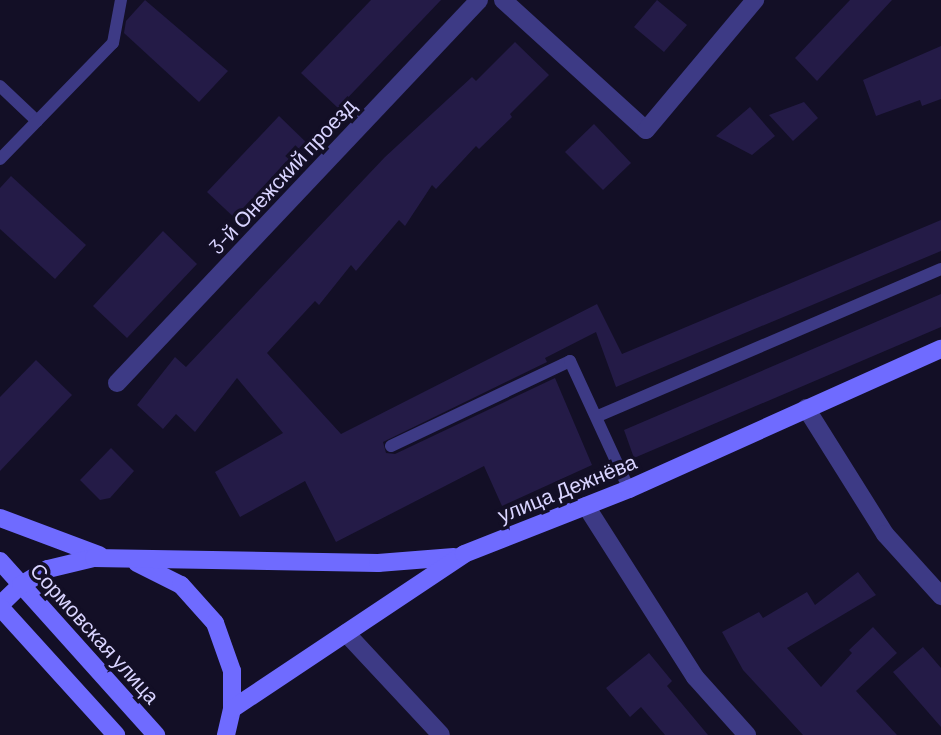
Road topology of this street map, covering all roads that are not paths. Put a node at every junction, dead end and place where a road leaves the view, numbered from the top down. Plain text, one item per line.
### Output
1 (121, 0) edge
2 (479, 0) edge
3 (503, 0) edge
4 (755, 0) edge
5 (0, 86) edge
6 (37, 121) junction
7 (0, 159) edge
8 (941, 269) edge
9 (941, 349) edge
10 (117, 383) dead end
11 (806, 408) junction
12 (598, 416) junction
13 (391, 446) dead end
14 (629, 489) junction
15 (586, 506) junction
16 (0, 517) edge
17 (464, 555) junction
18 (110, 558) junction
19 (0, 561) edge
20 (21, 585) junction
21 (941, 596) edge
22 (0, 606) edge
23 (346, 633) junction
24 (232, 709) junction
25 (116, 735) edge
26 (156, 735) edge
27 (226, 735) edge
28 (441, 735) edge
29 (747, 735) edge

1 - 6 lane
2 - 10 street, 3-й Онежский проезд
3 - 4 street
5 - 6 lane
6 - 7 lane
8 - 12 lane
9 - 11 street, улица Дежнёва
11 - 14 street, улица Дежнёва
11 - 21 street
12 - 13 lane
12 - 14 lane
14 - 15 street, улица Дежнёва
15 - 17 street, улица Дежнёва
15 - 29 street
16 - 18 street
17 - 18 street
17 - 23 street, улица Дежнёва
18 - 20 street
18 - 24 street
19 - 20 street, Сормовская улица
20 - 22 street
20 - 26 street, Сормовская улица
22 - 25 street
23 - 24 street, улица Дежнёва
23 - 28 street
24 - 27 street

